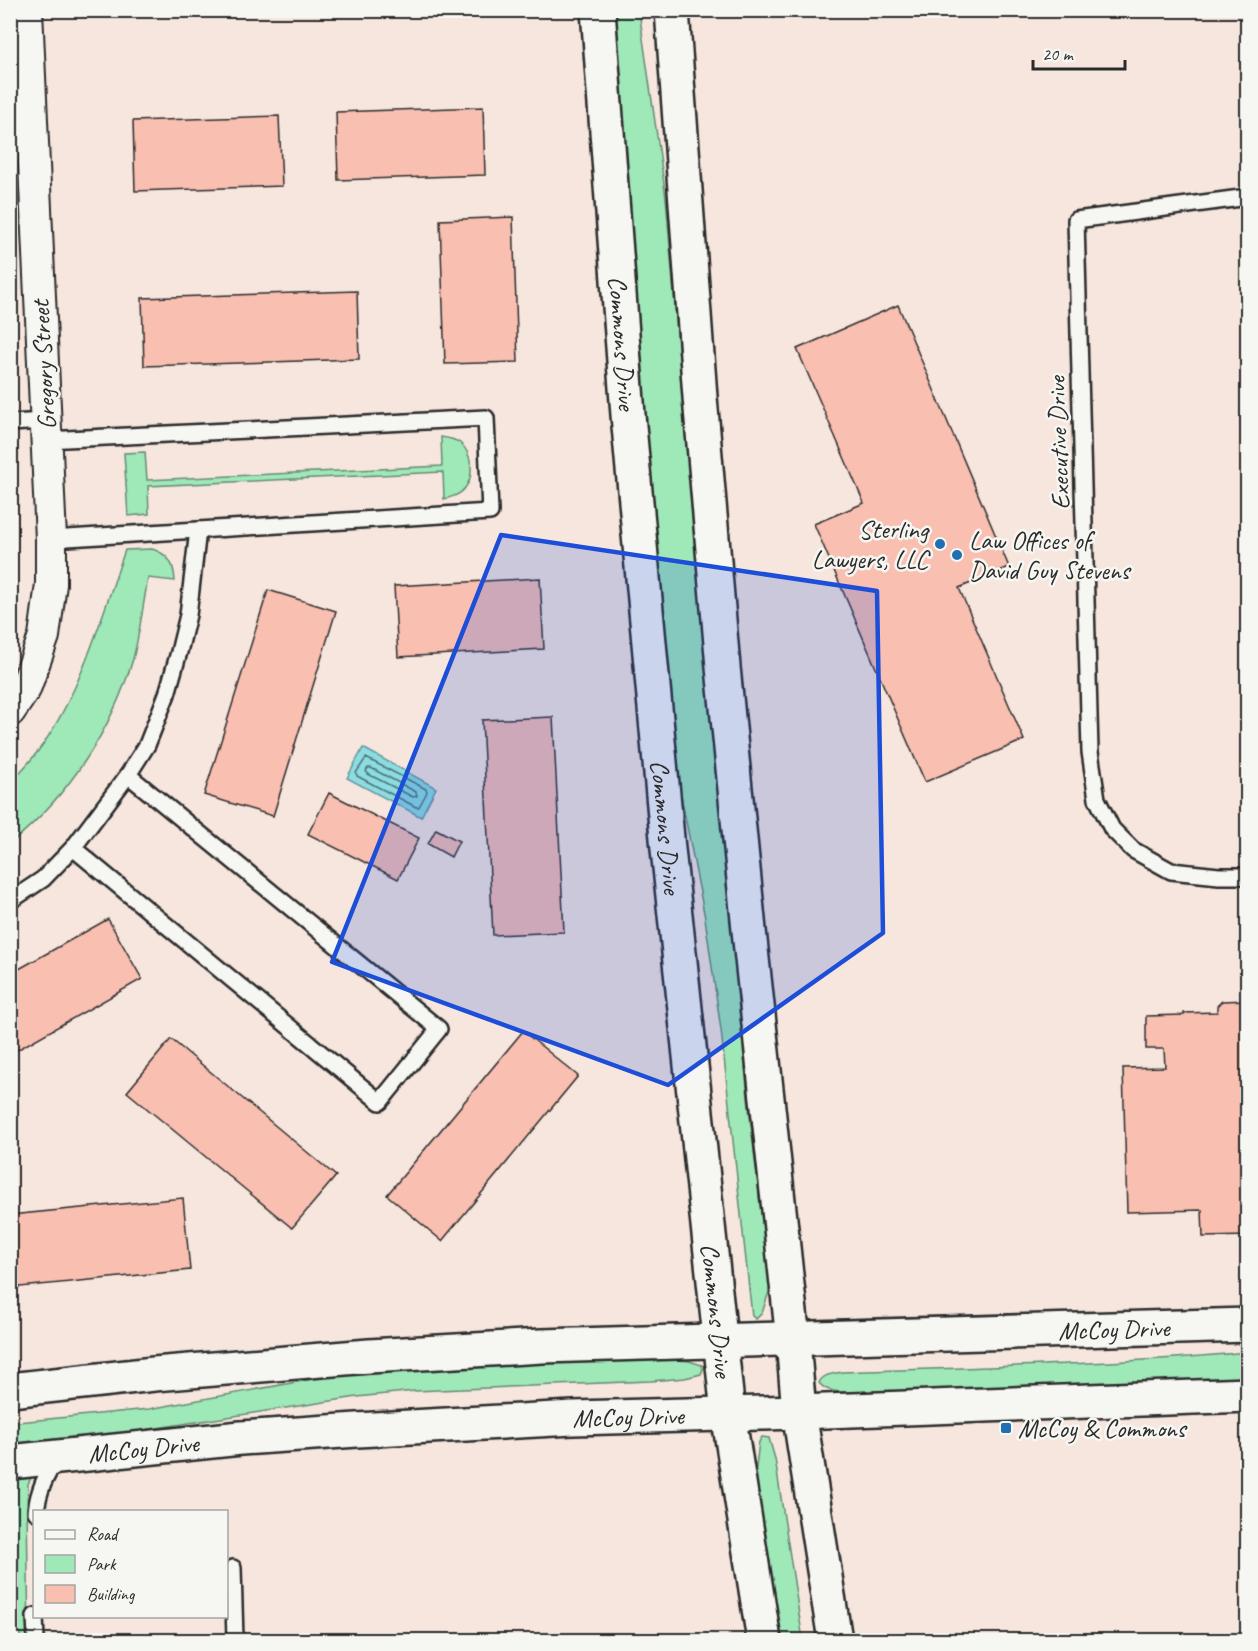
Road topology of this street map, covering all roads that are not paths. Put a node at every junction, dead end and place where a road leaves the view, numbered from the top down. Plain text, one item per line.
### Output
1 (598, 10) edge
2 (672, 10) edge
3 (21, 12) edge
4 (1248, 197) edge
5 (10, 423) edge
6 (46, 430) junction
7 (198, 530) junction
8 (51, 539) junction
9 (10, 711) edge
10 (128, 775) junction
11 (73, 848) junction
12 (1248, 876) edge
13 (10, 901) edge
14 (1248, 1325) edge
15 (793, 1340) junction
16 (721, 1341) junction
17 (17, 1394) edge
18 (1248, 1395) edge
19 (799, 1412) junction
20 (728, 1413) junction
21 (57, 1458) junction
22 (10, 1462) edge
23 (36, 1510) edge
24 (233, 1568) dead end
25 (35, 1618) edge
26 (36, 1641) edge
27 (235, 1641) edge
28 (764, 1641) edge
29 (835, 1641) edge

1 - 16 street, Commons Drive
2 - 15 street
3 - 6 street, Gregory Street
4 - 12 lane, Executive Drive
5 - 6 lane
6 - 7 lane
6 - 8 street, Gregory Street
7 - 8 lane
7 - 10 lane
8 - 9 street, Gregory Street
10 - 11 lane
10 - 11 lane
11 - 13 lane
14 - 15 street, McCoy Drive
15 - 16 street, McCoy Drive
15 - 19 street
16 - 17 street, McCoy Drive
16 - 20 street, Commons Drive
18 - 19 street, McCoy Drive
19 - 20 street, McCoy Drive
19 - 29 street
20 - 21 street, McCoy Drive
20 - 28 street, Commons Drive
21 - 22 street, McCoy Drive
21 - 23 lane
24 - 27 lane
25 - 26 lane

